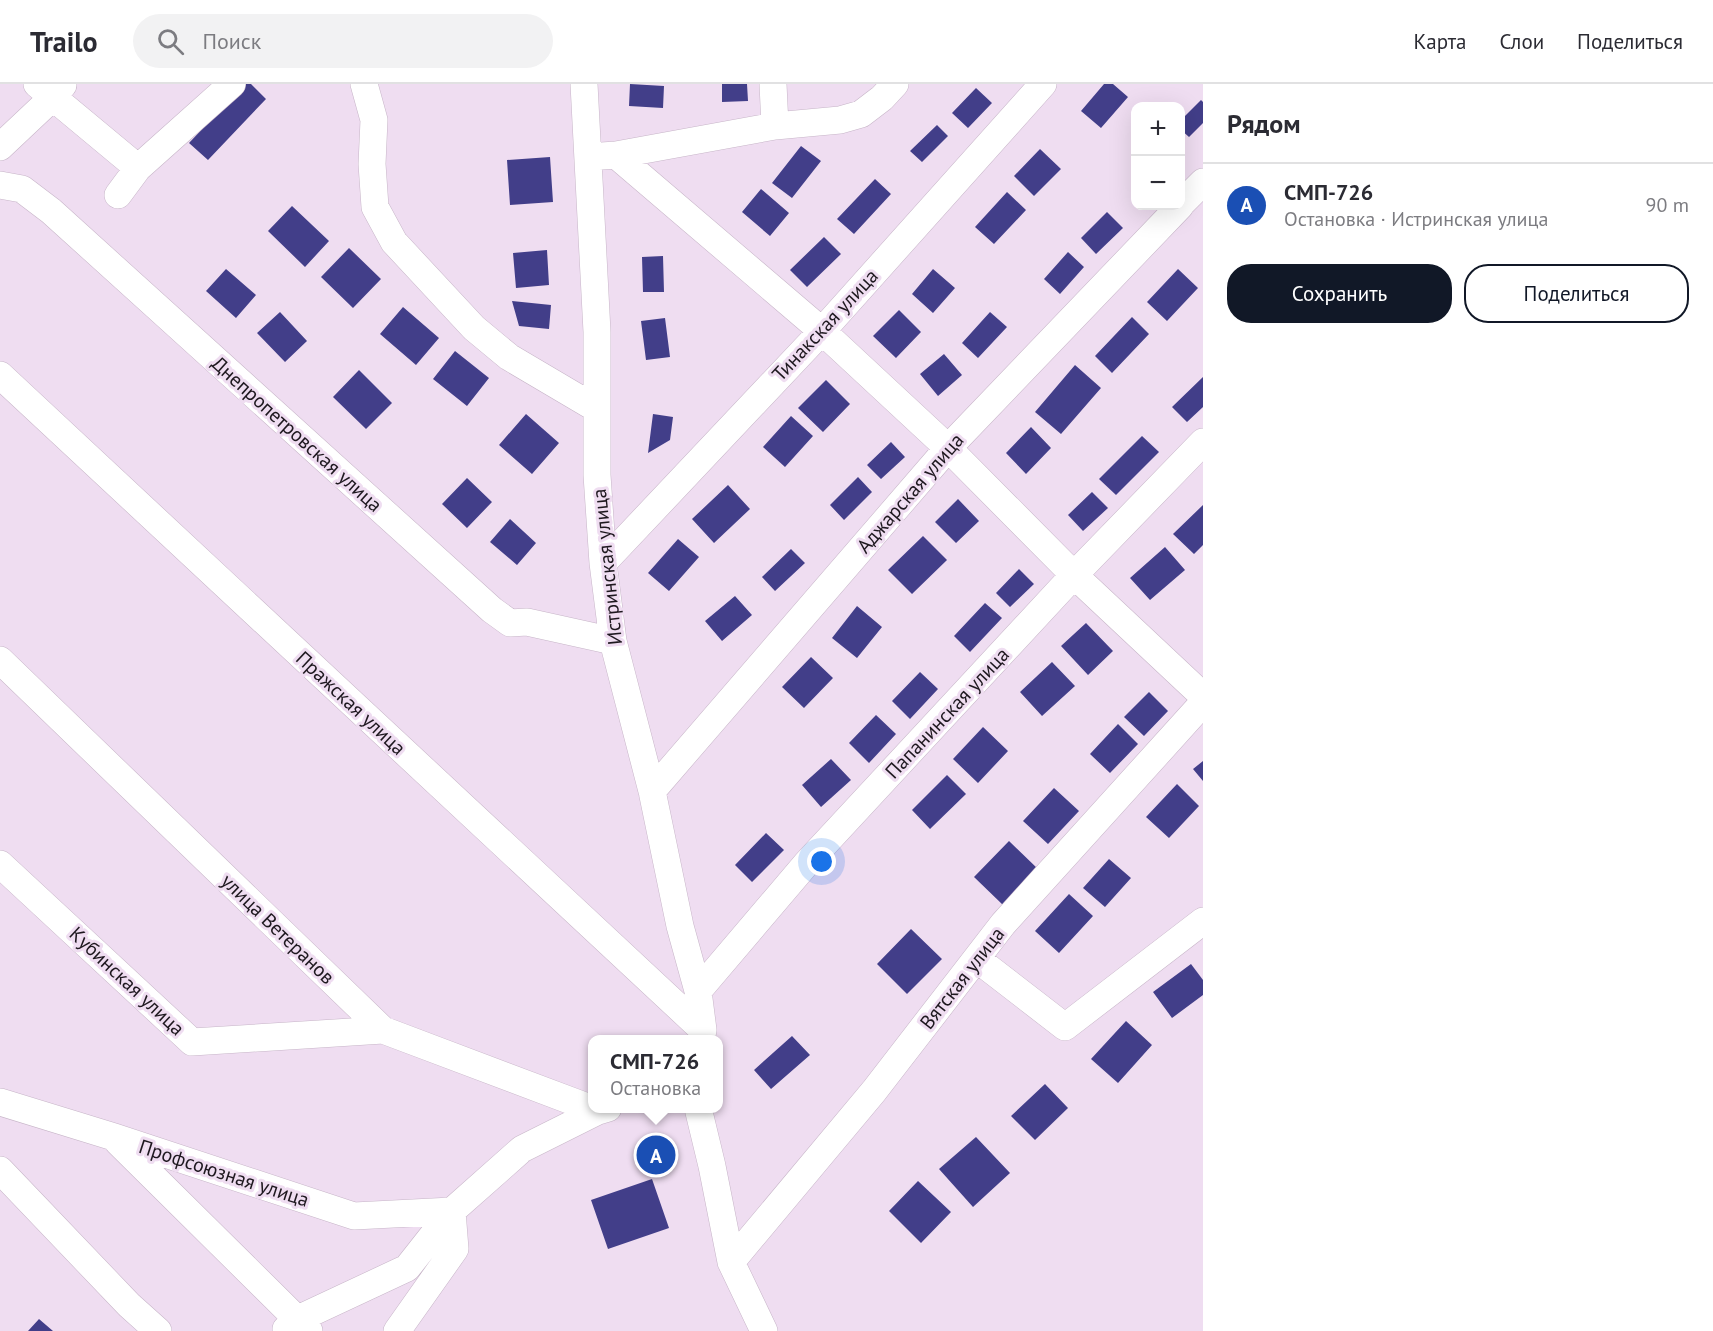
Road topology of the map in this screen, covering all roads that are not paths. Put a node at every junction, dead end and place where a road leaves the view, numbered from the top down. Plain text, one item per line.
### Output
1 (232, 84) edge
2 (364, 84) edge
3 (584, 84) edge
4 (772, 84) edge
5 (895, 84) edge
6 (1044, 84) edge
7 (51, 89) edge
8 (775, 126) junction
9 (0, 147) edge
10 (616, 155) junction
11 (588, 157) junction
12 (138, 168) junction
13 (1203, 182) edge
14 (0, 185) edge
15 (118, 195) dead end
16 (1185, 200) edge
17 (1175, 210) edge
18 (822, 331) junction
19 (0, 375) edge
20 (597, 409) junction
21 (1203, 442) edge
22 (948, 448) junction
23 (603, 563) junction
24 (1074, 575) junction
25 (613, 641) junction
26 (0, 660) edge
27 (1203, 696) edge
28 (1203, 703) edge
29 (652, 792) junction
30 (0, 864) edge
31 (1203, 921) edge
32 (977, 959) junction
33 (698, 991) junction
34 (383, 1030) junction
35 (702, 1035) edge
36 (0, 1102) edge
37 (588, 1105) edge
38 (597, 1113) edge
39 (699, 1113) edge
40 (114, 1137) junction
41 (0, 1170) edge
42 (452, 1211) junction
43 (731, 1262) junction
44 (297, 1327) edge
45 (158, 1331) edge
46 (397, 1331) edge
47 (764, 1331) edge

1 - 12 street
2 - 20 street
3 - 11 street, Истринская улица
4 - 8 street
5 - 8 street
6 - 18 street, Тинакская улица
7 - 9 street
7 - 12 street
8 - 10 street
10 - 11 street
10 - 18 street
11 - 20 street, Истринская улица
12 - 15 street
13 - 16 street, Аджарская улица
14 - 25 street, Днепропетровская улица
17 - 22 street, Аджарская улица
18 - 22 street
18 - 23 street, Тинакская улица
19 - 35 street, Пражская улица
20 - 23 street, Истринская улица
21 - 24 street, Папанинская улица
22 - 24 street
22 - 29 street, Аджарская улица
23 - 25 street, Истринская улица
24 - 27 street
24 - 33 street, Папанинская улица
25 - 29 street, Истринская улица
26 - 34 street, улица Ветеранов
28 - 32 street, Вятская улица
29 - 33 street, Истринская улица
30 - 34 street, Кубинская улица
31 - 32 street
32 - 43 street, Вятская улица
33 - 35 street, Истринская улица
34 - 37 street, улица Ветеранов
36 - 40 street, Профсоюзная улица
38 - 42 street
39 - 43 street
40 - 42 street, Профсоюзная улица
40 - 44 street
41 - 45 street
42 - 44 street
42 - 46 street
43 - 47 street

